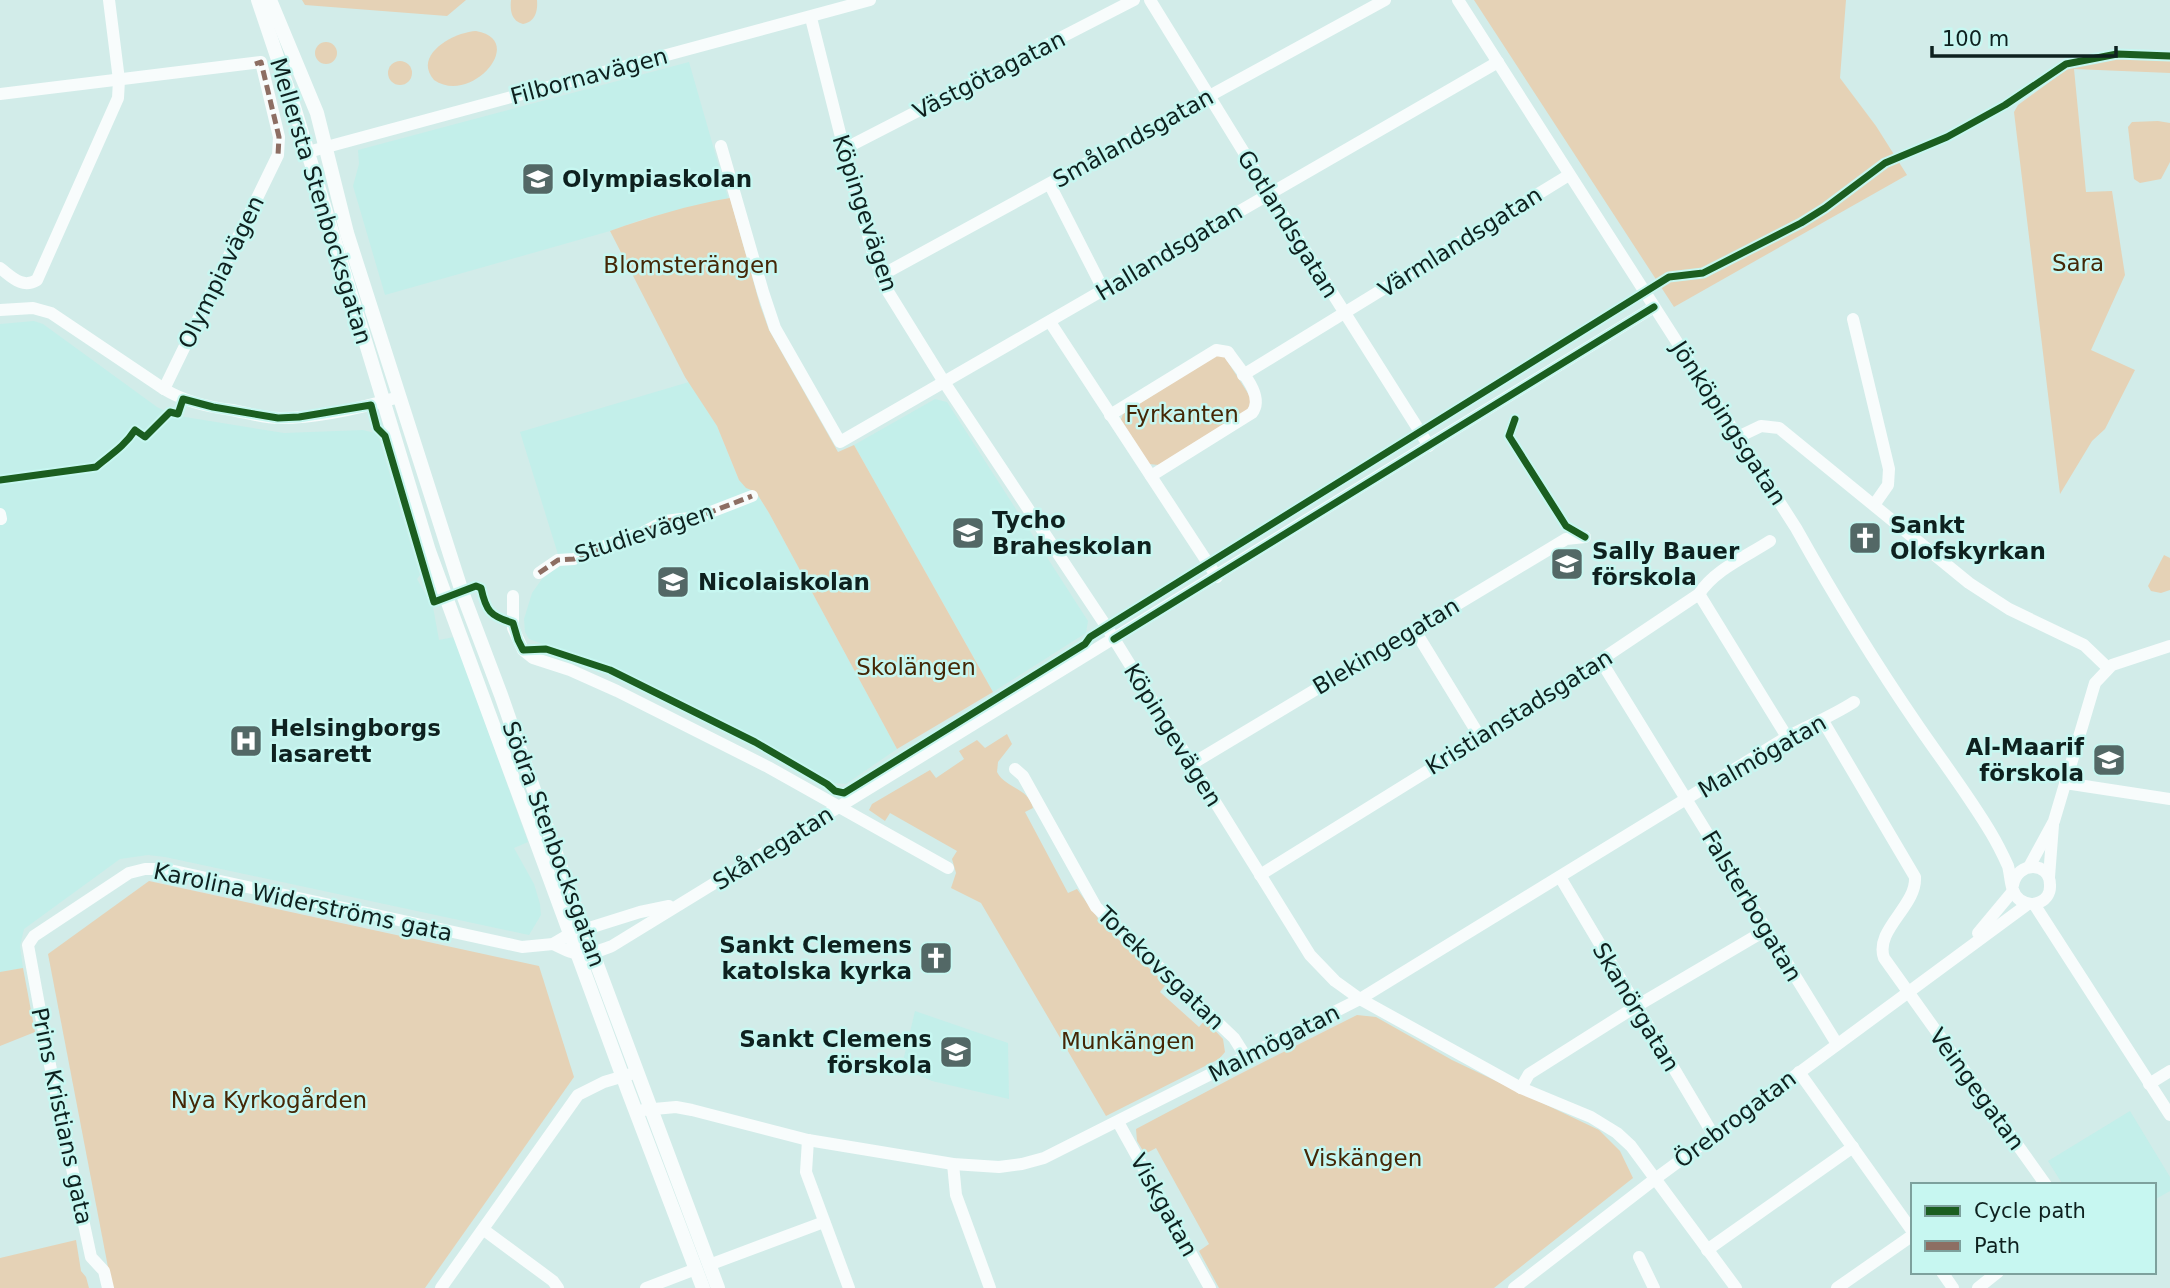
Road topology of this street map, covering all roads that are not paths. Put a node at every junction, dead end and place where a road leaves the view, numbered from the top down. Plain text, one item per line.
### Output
1 (109, 0) edge
2 (258, 0) edge
3 (270, 0) edge
4 (870, 0) edge
5 (1134, 0) edge
6 (1150, 0) edge
7 (1385, 0) edge
8 (1458, 0) edge
9 (811, 18) junction
10 (1498, 62) junction
11 (119, 80) junction
12 (0, 94) edge
13 (1209, 95) junction
14 (721, 146) dead end
15 (327, 147) junction
16 (844, 149) junction
17 (308, 152) junction
18 (1569, 175) junction
19 (1050, 185) junction
20 (1269, 193) junction
21 (0, 268) edge
22 (880, 276) junction
23 (1104, 291) junction
24 (1654, 307) junction
25 (0, 310) edge
26 (1344, 314) junction
27 (1853, 319) dead end
28 (1050, 323) junction
29 (1243, 375) junction
30 (944, 382) junction
31 (164, 390) junction
32 (399, 397) junction
33 (382, 402) junction
34 (1110, 415) junction
35 (1738, 437) junction
36 (1429, 446) junction
37 (1151, 476) junction
38 (752, 496) dead end
39 (1874, 505) junction
40 (1585, 537) dead end
41 (1770, 541) dead end
42 (539, 573) dead end
43 (1217, 577) junction
44 (1699, 594) junction
45 (513, 596) dead end
46 (1414, 629) junction
47 (1114, 639) junction
48 (2170, 646) edge
49 (1601, 661) junction
50 (2108, 668) junction
51 (1854, 702) dead end
52 (1824, 720) junction
53 (1480, 737) junction
54 (1787, 737) junction
55 (1190, 765) junction
56 (1015, 769) dead end
57 (2065, 783) junction
58 (2170, 799) edge
59 (1687, 800) junction
60 (841, 806) junction
61 (2054, 821) junction
62 (1999, 846) junction
63 (948, 868) dead end
64 (2025, 868) junction
65 (1260, 874) junction
66 (1560, 877) junction
67 (2049, 877) junction
68 (2013, 888) junction
69 (2048, 894) junction
70 (678, 904) junction
71 (2031, 904) junction
72 (2049, 927) junction
73 (1766, 930) junction
74 (577, 931) junction
75 (30, 940) joint
76 (554, 944) junction
77 (593, 954) junction
78 (1959, 954) junction
79 (578, 956) junction
80 (1908, 994) junction
81 (1360, 999) junction
82 (1635, 1007) junction
83 (1837, 1044) junction
84 (1246, 1057) junction
85 (2170, 1071) edge
86 (1799, 1072) junction
87 (630, 1074) junction
88 (2149, 1084) junction
89 (1521, 1088) junction
90 (651, 1108) junction
91 (636, 1112) junction
92 (2170, 1115) edge
93 (1118, 1122) junction
94 (1714, 1136) junction
95 (808, 1140) junction
96 (1853, 1147) junction
97 (953, 1164) junction
98 (1654, 1179) junction
99 (2045, 1183) edge
100 (824, 1222) junction
101 (484, 1230) junction
102 (1911, 1230) edge
103 (1911, 1234) edge
104 (1707, 1250) junction
105 (1639, 1257) dead end
106 (702, 1267) junction
107 (1996, 1274) edge
108 (108, 1288) edge
109 (441, 1288) edge
110 (558, 1288) edge
111 (646, 1288) edge
112 (703, 1288) edge
113 (718, 1288) edge
114 (849, 1288) edge
115 (990, 1288) edge
116 (1210, 1288) edge
117 (1514, 1288) edge
118 (1654, 1288) edge
119 (1735, 1288) edge
120 (1837, 1288) edge
121 (1978, 1288) edge

1 - 11 street
2 - 17 main road, Mellersta Stenbocksgatan
3 - 15 main road, Mellersta Stenbocksgatan
4 - 9 street, Filbornavägen
5 - 16 street, Västgötagatan
6 - 13 street, Gotlandsgatan
7 - 13 street, Smålandsgatan
8 - 10 street, Jönköpingsgatan
9 - 15 street, Filbornavägen
9 - 16 street, Köpingevägen
10 - 18 street, Jönköpingsgatan
10 - 20 street, Hallandsgatan
11 - 12 street
11 - 21 street
11 - 31 street, Olympiavägen
13 - 19 street, Smålandsgatan
13 - 20 street, Gotlandsgatan
14 - 30 street, Hallandsgatan
15 - 17 street, Filbornavägen
15 - 32 main road, Mellersta Stenbocksgatan
16 - 22 street, Köpingevägen
17 - 33 main road, Mellersta Stenbocksgatan
18 - 24 street, Jönköpingsgatan
18 - 26 street, Värmlandsgatan
19 - 22 street, Smålandsgatan
19 - 23 street
20 - 23 street, Hallandsgatan
20 - 26 street, Gotlandsgatan
22 - 30 street, Köpingevägen
23 - 28 street, Hallandsgatan
24 - 35 street, Jönköpingsgatan
24 - 36 street, Skånegatan
25 - 31 street
26 - 29 street, Värmlandsgatan
26 - 36 street, Gotlandsgatan
27 - 39 street
28 - 30 street, Hallandsgatan
28 - 34 street
29 - 34 street
29 - 37 street
30 - 47 street, Köpingevägen
31 - 33 street
32 - 33 street
32 - 74 main road, Södra Stenbocksgatan
33 - 74 main road, Södra Stenbocksgatan
34 - 37 street
35 - 39 street
35 - 62 street, Jönköpingsgatan
36 - 43 street, Skånegatan
37 - 43 street
38 - 42 street, Studievägen
39 - 50 street
40 - 46 street, Blekingegatan
41 - 44 street, Kristianstadsgatan
43 - 47 street, Skånegatan
44 - 49 street, Kristianstadsgatan
44 - 54 street
45 - 60 street
46 - 53 street
46 - 55 street, Blekingegatan
47 - 55 street, Köpingevägen
47 - 60 street, Skånegatan
48 - 50 street
49 - 53 street, Kristianstadsgatan
49 - 59 street, Falsterbogatan
50 - 57 street
51 - 52 street, Malmögatan
52 - 54 street, Malmögatan
52 - 80 street, Veingegatan
53 - 65 street, Kristianstadsgatan
54 - 59 street, Malmögatan
55 - 65 street, Köpingevägen
56 - 84 street, Torekovsgatan
57 - 58 street
57 - 61 street
59 - 66 street, Malmögatan
59 - 73 street, Falsterbogatan
60 - 63 street
60 - 70 street, Skånegatan
61 - 64 street
61 - 67 street
62 - 64 street, Jönköpingsgatan
62 - 68 street, Jönköpingsgatan
64 - 67 street
64 - 68 street
65 - 81 street, Köpingevägen
66 - 81 street, Malmögatan
66 - 82 street, Skanörgatan
67 - 69 street
68 - 71 street
68 - 78 street, Örebrogatan
69 - 71 street
69 - 72 street
70 - 74 street, Skånegatan
70 - 77 street, Skånegatan
71 - 72 street
71 - 78 street, Örebrogatan
72 - 88 street
73 - 82 street
73 - 83 street, Falsterbogatan
74 - 76 street
74 - 77 main road, Södra Stenbocksgatan
74 - 79 main road, Södra Stenbocksgatan
75 - 76 street, Karolina Widerströms gata
75 - 108 street, Prins Kristians gata
76 - 79 street
77 - 79 street, Skånegatan
77 - 87 main road, Södra Stenbocksgatan
78 - 80 street, Örebrogatan
79 - 87 main road, Södra Stenbocksgatan
80 - 83 street, Örebrogatan
80 - 99 street, Veingegatan
81 - 84 street, Malmögatan
81 - 89 street, Köpingevägen
82 - 89 street
82 - 94 street, Skanörgatan
83 - 86 street, Örebrogatan
84 - 93 street, Malmögatan
85 - 88 street
86 - 94 street, Örebrogatan
86 - 96 street
87 - 90 main road, Södra Stenbocksgatan
87 - 91 main road, Södra Stenbocksgatan
87 - 101 street
88 - 92 street
89 - 98 street, Köpingevägen
90 - 91 street, Malmögatan
90 - 95 street, Malmögatan
90 - 106 main road, Södra Stenbocksgatan
91 - 106 main road, Södra Stenbocksgatan
93 - 97 street, Malmögatan
93 - 116 street, Viskgatan
94 - 98 street, Örebrogatan
95 - 97 street, Malmögatan
95 - 100 street
96 - 102 street
96 - 104 street
97 - 115 street
98 - 104 street, Köpingevägen
98 - 117 street, Örebrogatan
100 - 106 street
100 - 114 street
101 - 109 street
101 - 110 street
103 - 120 street
104 - 119 street, Köpingevägen
105 - 118 street
106 - 111 street
106 - 112 main road, Södra Stenbocksgatan
106 - 113 main road, Södra Stenbocksgatan
107 - 121 street

